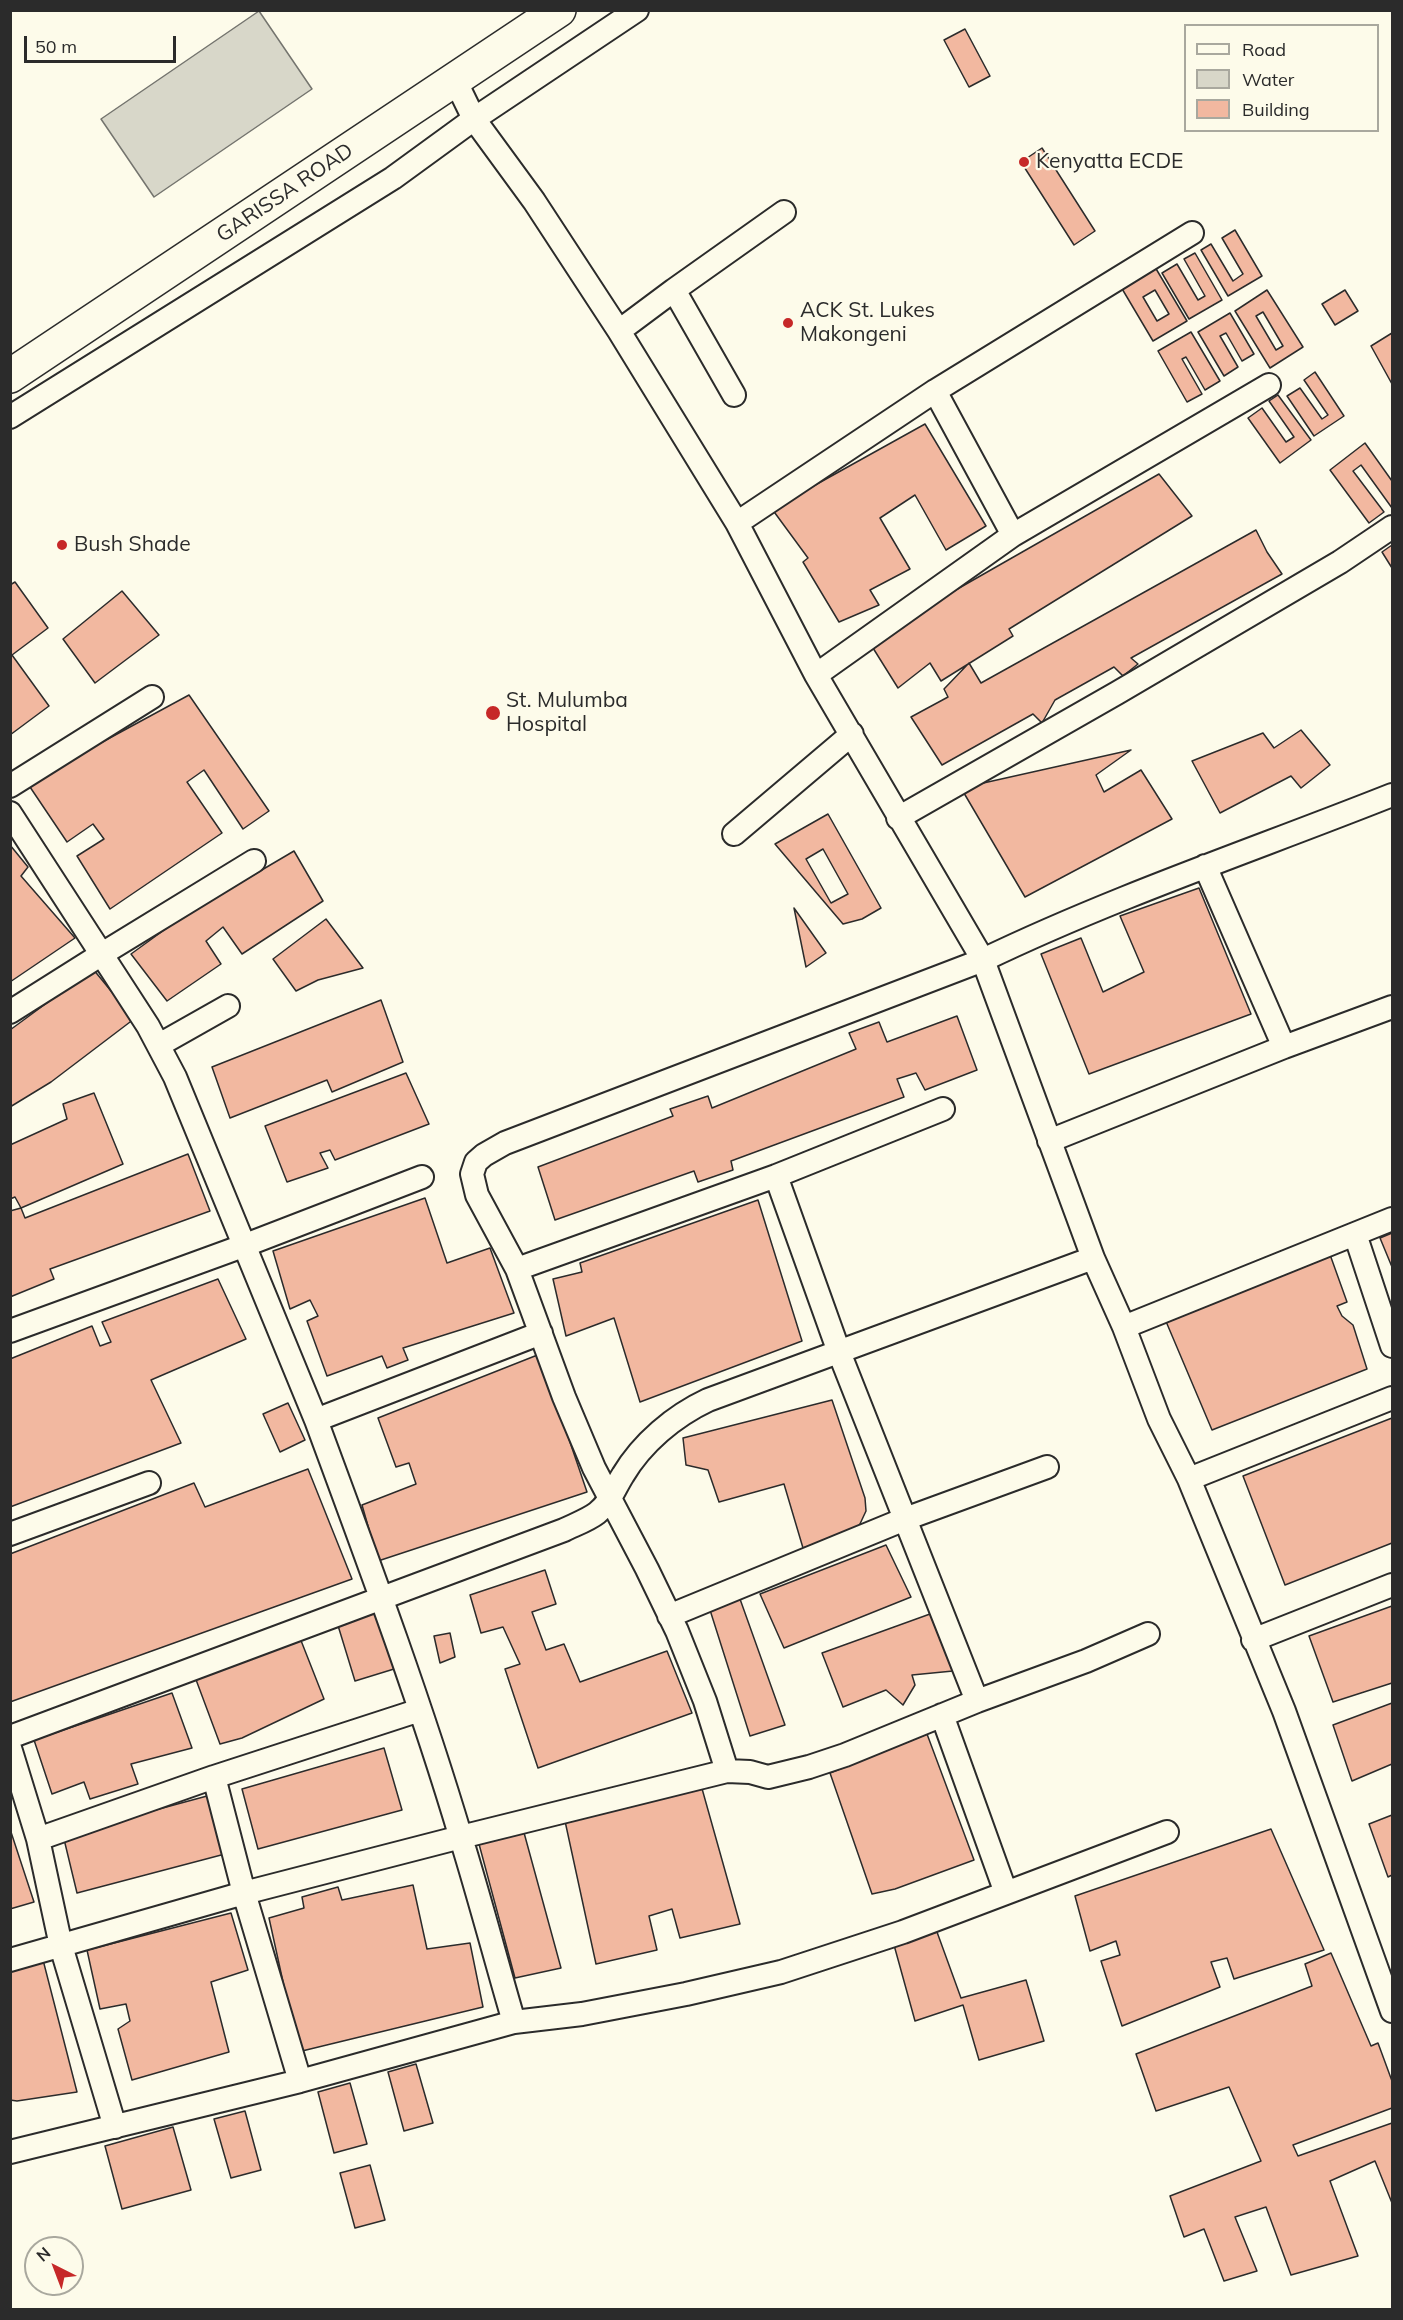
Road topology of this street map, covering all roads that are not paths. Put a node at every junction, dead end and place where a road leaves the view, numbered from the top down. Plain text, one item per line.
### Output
1 (560, 10) edge
2 (637, 10) edge
3 (455, 80) junction
4 (474, 119) junction
5 (784, 212) dead end
6 (1191, 233) dead end
7 (674, 290) junction
8 (619, 331) junction
9 (10, 376) edge
10 (1269, 385) dead end
11 (935, 391) junction
12 (734, 394) dead end
13 (10, 417) edge
14 (737, 523) junction
15 (1392, 527) edge
16 (1013, 535) junction
17 (816, 675) junction
18 (152, 697) dead end
19 (852, 734) junction
20 (10, 786) edge
21 (1392, 795) edge
22 (10, 813) edge
23 (898, 818) junction
24 (734, 834) dead end
25 (254, 861) dead end
26 (1204, 866) junction
27 (102, 954) junction
28 (983, 960) junction
29 (228, 1006) dead end
30 (1392, 1006) edge
31 (10, 1012) edge
32 (159, 1045) junction
33 (1284, 1047) junction
34 (943, 1109) dead end
35 (1049, 1141) junction
36 (776, 1176) junction
37 (423, 1177) dead end
38 (1392, 1219) edge
39 (1355, 1233) junction
40 (243, 1246) junction
41 (1093, 1258) junction
42 (518, 1269) junction
43 (1124, 1327) junction
44 (10, 1331) edge
45 (541, 1334) junction
46 (1392, 1346) edge
47 (839, 1352) junction
48 (1392, 1398) edge
49 (316, 1420) junction
50 (1047, 1467) dead end
51 (1189, 1479) junction
52 (148, 1483) dead end
53 (610, 1499) junction
54 (905, 1519) junction
55 (10, 1534) edge
56 (1392, 1585) edge
57 (381, 1596) junction
58 (669, 1616) junction
59 (1148, 1634) dead end
60 (1253, 1640) junction
61 (977, 1701) junction
62 (420, 1710) junction
63 (942, 1715) junction
64 (10, 1737) edge
65 (10, 1748) edge
66 (727, 1771) junction
67 (214, 1777) junction
68 (1167, 1832) dead end
69 (461, 1836) junction
70 (38, 1839) junction
71 (244, 1893) junction
72 (1006, 1893) junction
73 (61, 1946) junction
74 (10, 1960) edge
75 (1387, 1979) edge
76 (1392, 2011) edge
77 (514, 2022) junction
78 (300, 2081) junction
79 (115, 2127) junction
80 (10, 2152) edge

1 - 3 highway, GARISSA ROAD
2 - 4 street
3 - 4 street
3 - 9 highway, GARISSA ROAD
4 - 8 street
4 - 13 street
5 - 7 street
6 - 11 street
7 - 8 street
7 - 12 street
8 - 14 street
10 - 16 street
11 - 14 street
11 - 16 street
14 - 17 street
15 - 23 street
16 - 17 street
17 - 19 street
18 - 20 street
19 - 23 street
19 - 24 street
21 - 26 street
22 - 27 street
23 - 28 street
25 - 27 street
26 - 28 street
26 - 33 street
27 - 31 street
27 - 32 street
28 - 35 street
28 - 42 street
29 - 32 street
30 - 33 street
32 - 40 street
33 - 35 street
34 - 36 street
35 - 41 street
36 - 42 street
36 - 47 street
37 - 40 street
38 - 39 street
39 - 43 street
39 - 46 street
40 - 44 street
40 - 49 street
41 - 43 street
41 - 47 street
42 - 45 street
43 - 51 street
45 - 49 street
45 - 53 street
47 - 53 street
47 - 54 street
48 - 51 street
49 - 57 street
50 - 54 street
51 - 60 street
52 - 55 street
53 - 57 street
53 - 58 street
54 - 58 street
54 - 61 street
56 - 60 street
57 - 62 street
57 - 64 street
58 - 66 street
59 - 61 street
60 - 75 street
61 - 63 street
62 - 67 street
62 - 69 street
63 - 66 street
63 - 72 street
65 - 70 street
66 - 69 street
67 - 70 street
67 - 71 street
68 - 72 street
69 - 71 street
69 - 77 street
70 - 73 street
71 - 73 street
71 - 78 street
72 - 77 street
73 - 74 street
73 - 79 street
75 - 76 street
77 - 78 street
78 - 79 street
79 - 80 street

